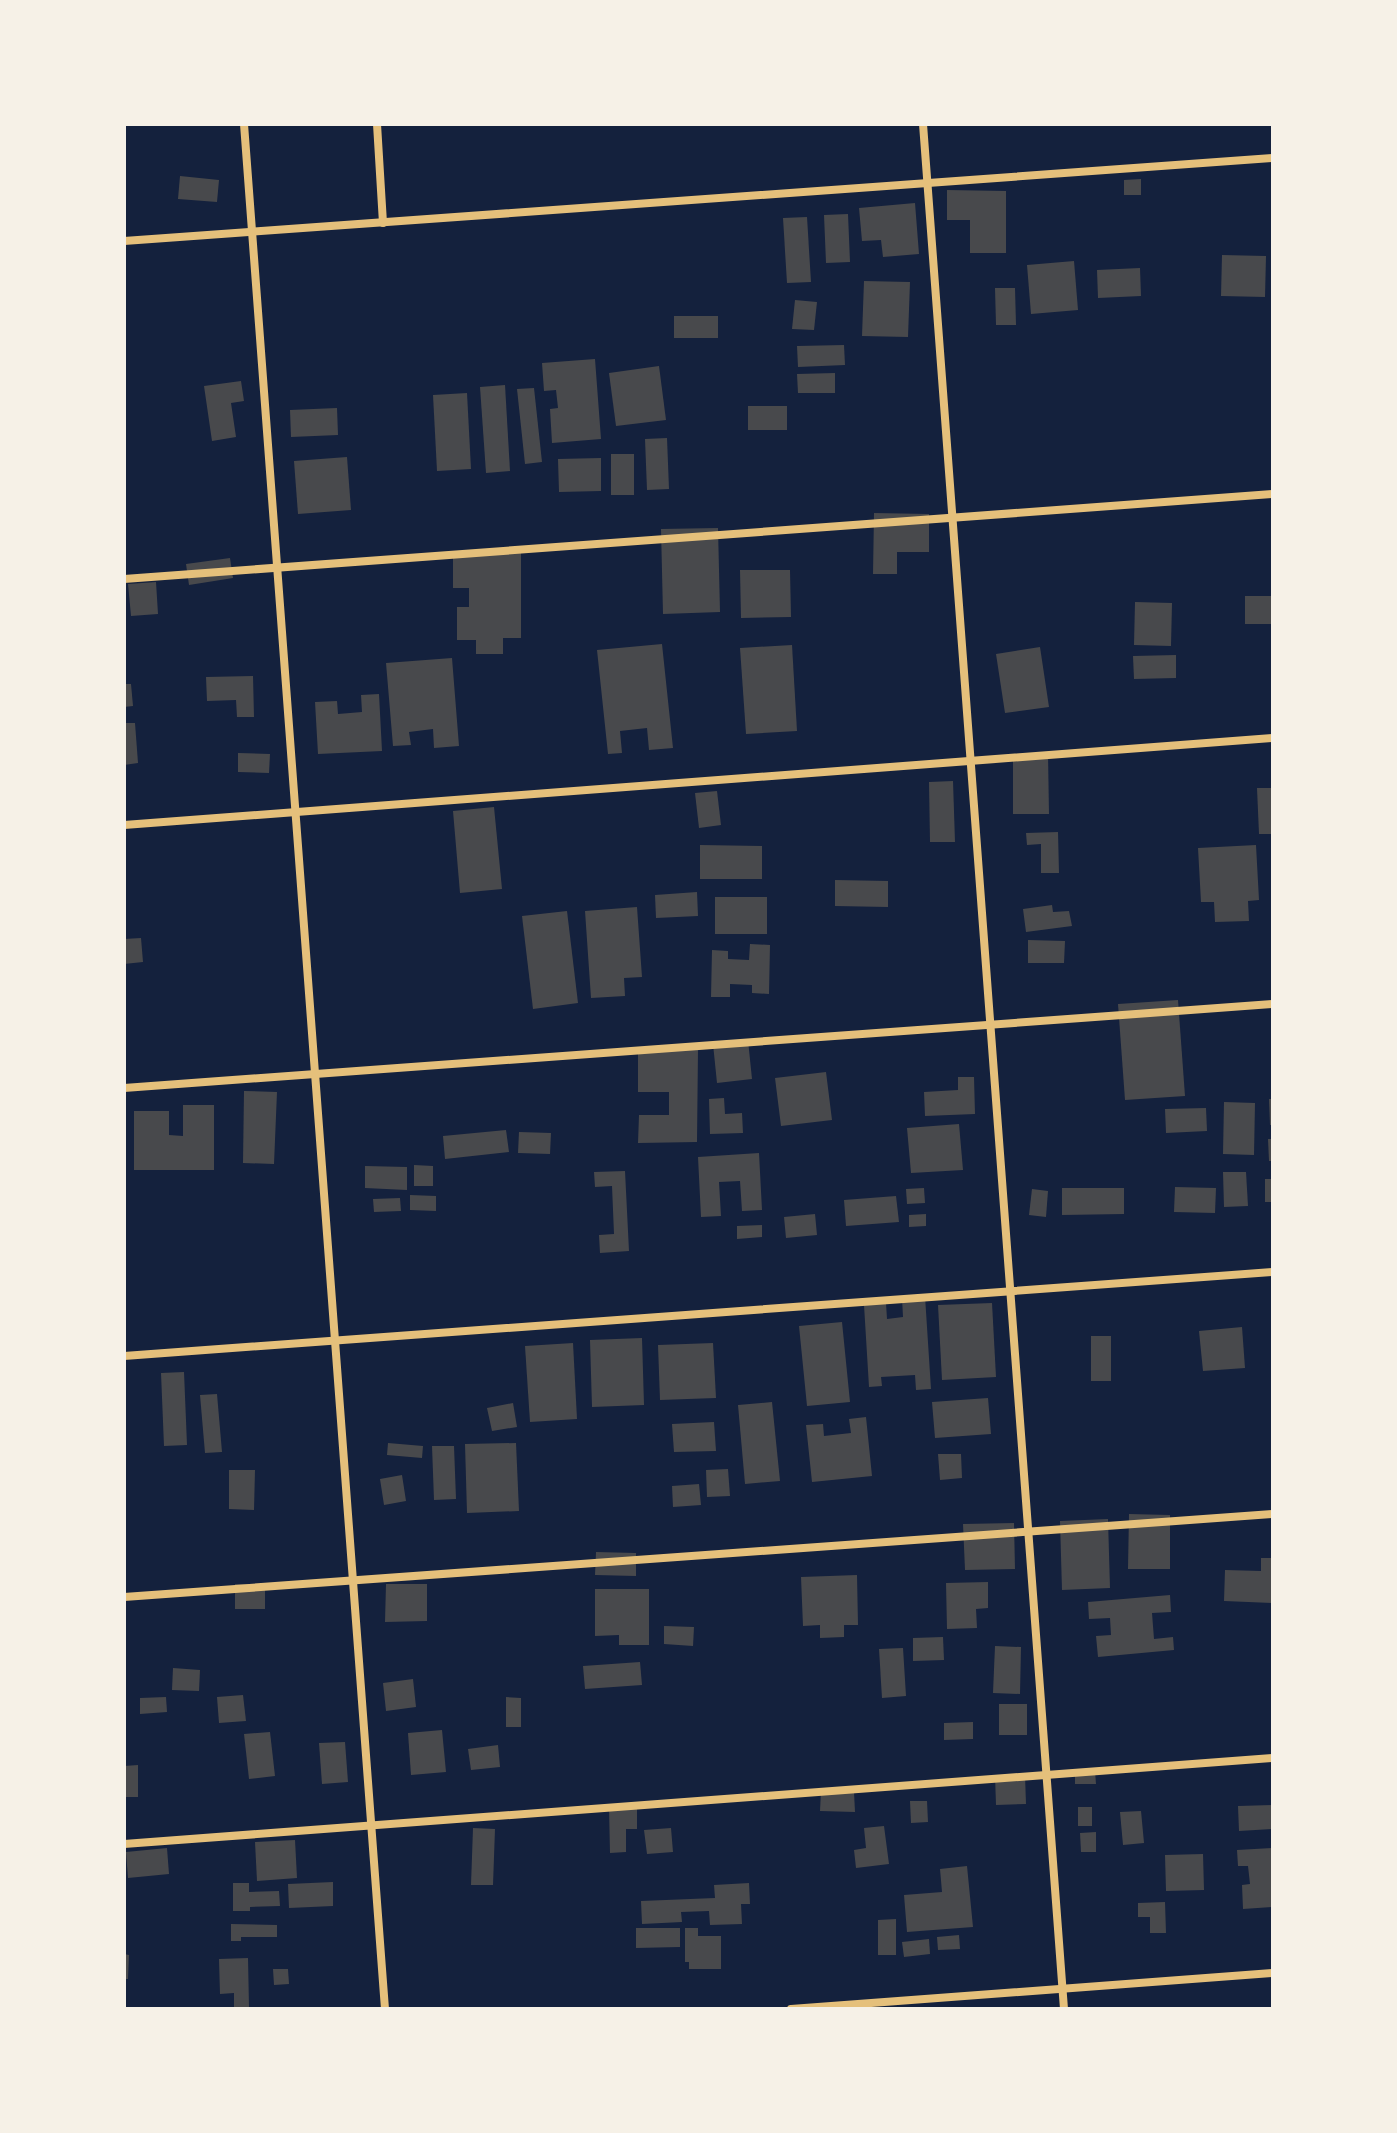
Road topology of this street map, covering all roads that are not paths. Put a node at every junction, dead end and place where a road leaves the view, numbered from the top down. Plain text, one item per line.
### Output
1 (244, 124) edge
2 (377, 124) edge
3 (923, 124) edge
4 (1273, 158) edge
5 (927, 183) junction
6 (383, 223) junction
7 (252, 232) junction
8 (124, 241) edge
9 (1273, 494) edge
10 (952, 517) junction
11 (277, 568) junction
12 (124, 579) edge
13 (1273, 738) edge
14 (971, 761) junction
15 (296, 812) junction
16 (124, 825) edge
17 (1273, 1004) edge
18 (990, 1025) junction
19 (315, 1074) junction
20 (124, 1088) edge
21 (1273, 1272) edge
22 (1010, 1291) junction
23 (335, 1340) junction
24 (124, 1356) edge
25 (1273, 1514) edge
26 (1028, 1532) junction
27 (353, 1580) junction
28 (124, 1597) edge
29 (1273, 1758) edge
30 (1046, 1775) junction
31 (371, 1826) junction
32 (124, 1844) edge
33 (1273, 1973) edge
34 (1062, 1989) junction
35 (385, 2009) edge
36 (791, 2009) edge
37 (1064, 2009) edge

1 - 7 street
2 - 6 street
3 - 5 street
4 - 5 street
5 - 6 street
5 - 10 street
6 - 7 street
7 - 8 street
7 - 11 street
9 - 10 street
10 - 11 street
10 - 14 street
11 - 12 street
11 - 15 street
13 - 14 street
14 - 15 street
14 - 18 street
15 - 16 street
15 - 19 street
17 - 18 street
18 - 19 street
18 - 22 street
19 - 20 street
19 - 23 street
21 - 22 street
22 - 23 street
22 - 26 street
23 - 24 street
23 - 27 street
25 - 26 street
26 - 27 street
26 - 30 street
27 - 28 street
27 - 31 street
29 - 30 street
30 - 31 street
30 - 34 street
31 - 32 street
31 - 35 street
33 - 34 street
34 - 36 street
34 - 37 street

